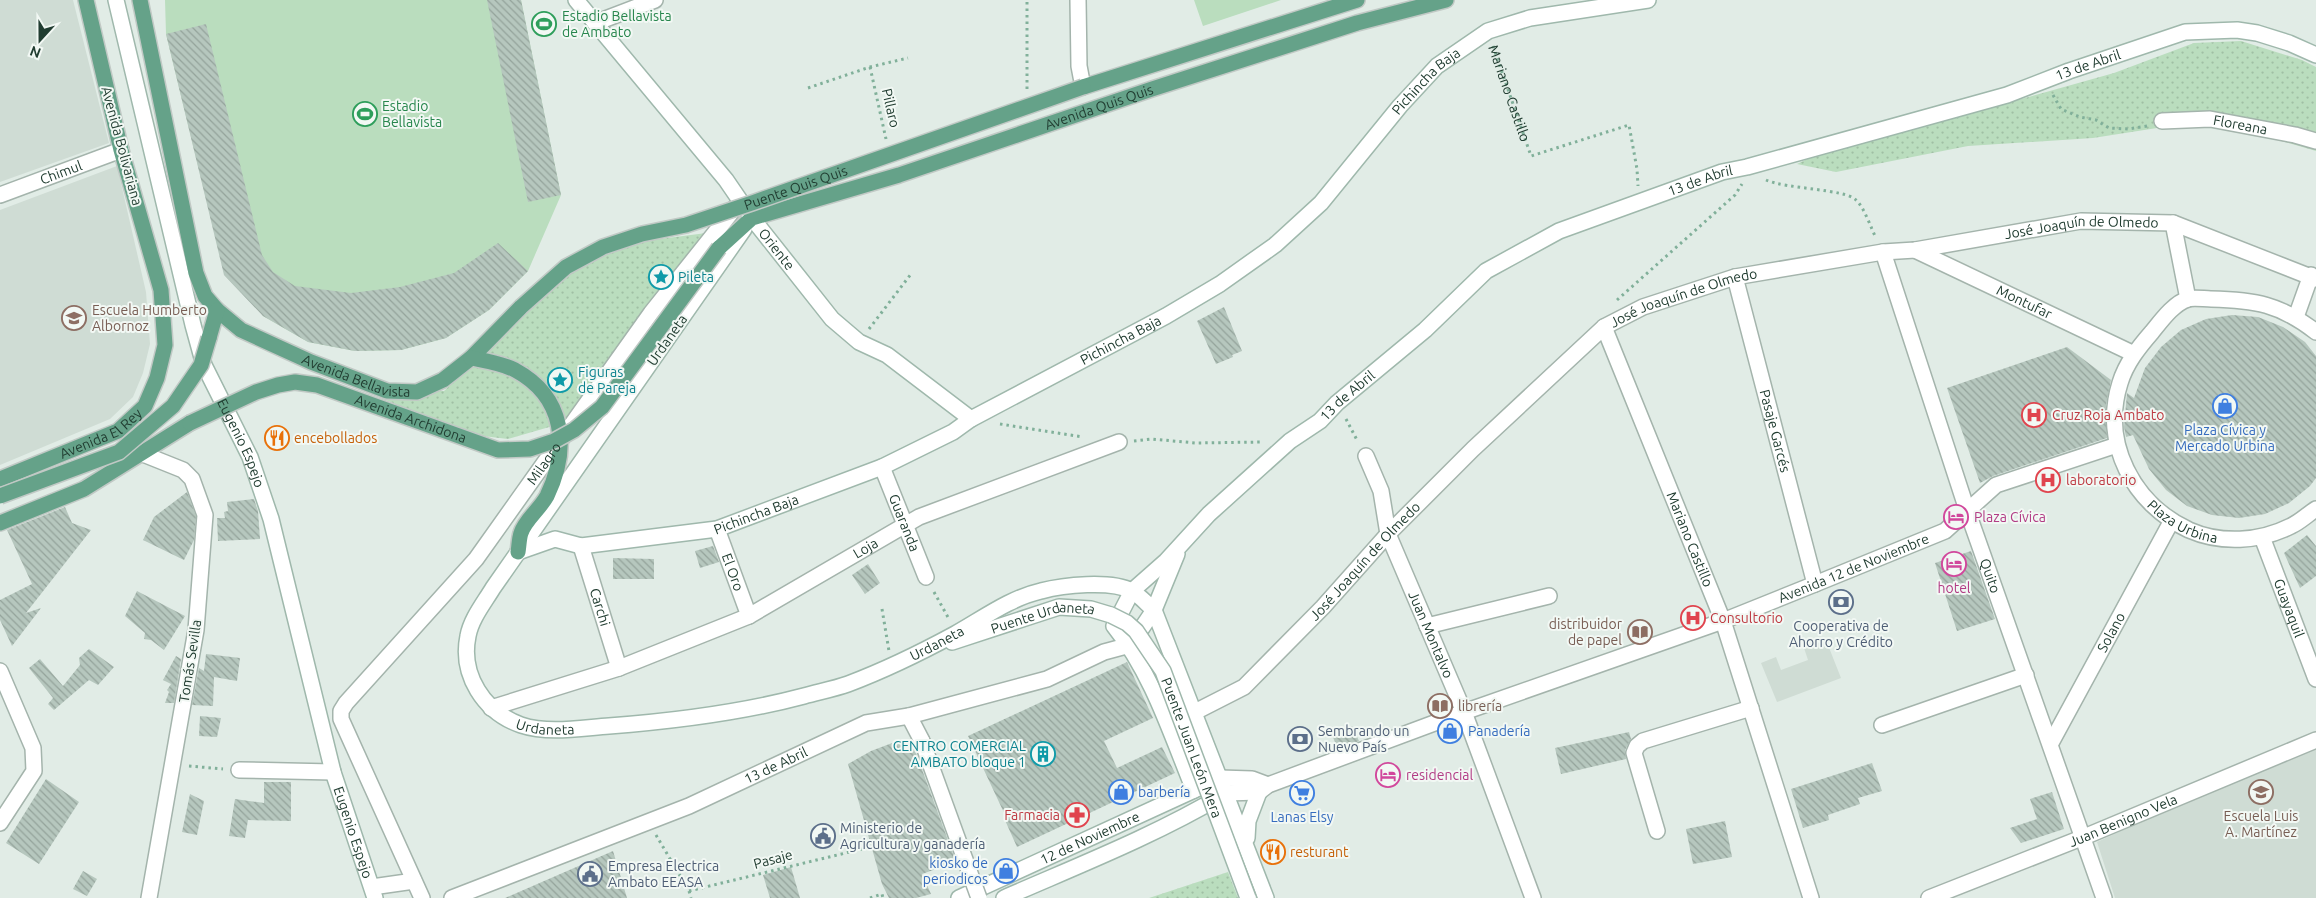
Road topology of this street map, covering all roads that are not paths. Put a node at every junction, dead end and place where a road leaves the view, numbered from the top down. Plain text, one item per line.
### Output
1 (86, 0) edge
2 (116, 0) edge
3 (140, 0) edge
4 (576, 0) edge
5 (655, 0) edge
6 (1078, 0) edge
7 (1357, 0) edge
8 (1446, 0) edge
9 (1648, 0) edge
10 (595, 23) junction
11 (2316, 55) edge
12 (1083, 87) junction
13 (2162, 121) road end
14 (2316, 141) edge
15 (121, 150) junction
16 (0, 195) edge
17 (741, 201) junction
18 (752, 218) junction
19 (2173, 223) junction
20 (1915, 250) junction
21 (1883, 252) junction
22 (2313, 277) edge
23 (1735, 278) junction
24 (161, 290) joint
25 (2188, 299) junction
26 (521, 307) joint
27 (217, 310) junction
28 (2296, 317) junction
29 (1604, 327) junction
30 (2316, 332) edge
31 (2134, 354) junction
32 (471, 358) junction
33 (971, 419) junction
34 (561, 441) junction
35 (1119, 442) dead end
36 (2117, 445) junction
37 (143, 454) junction
38 (1366, 456) road end
39 (882, 467) junction
40 (0, 479) edge
41 (0, 496) edge
42 (2316, 509) edge
43 (1967, 510) junction
44 (2171, 522) junction
45 (0, 523) edge
46 (906, 524) junction
47 (717, 529) junction
48 (1388, 534) junction
49 (2262, 537) junction
50 (1182, 544) junction
51 (581, 546) junction
52 (518, 552) junction
53 (926, 577) road end
54 (1815, 584) junction
55 (1132, 592) junction
56 (1548, 596) dead end
57 (1154, 610) junction
58 (749, 616) junction
59 (1113, 621) junction
60 (1724, 621) junction
61 (1427, 626) junction
62 (1130, 645) junction
63 (1104, 652) junction
64 (917, 654) junction
65 (619, 668) junction
66 (0, 672) edge
67 (2026, 675) junction
68 (2316, 679) edge
69 (491, 708) junction
70 (1751, 708) junction
71 (1193, 712) junction
72 (1464, 712) junction
73 (909, 716) junction
74 (1882, 724) dead end
75 (2316, 740) edge
76 (2050, 743) junction
77 (239, 770) road end
78 (333, 772) junction
79 (1220, 778) junction
80 (1264, 788) junction
81 (1194, 790) junction
82 (1226, 793) junction
83 (0, 823) edge
84 (1657, 832) dead end
85 (2084, 837) junction
86 (1246, 845) junction
87 (414, 881) junction
88 (373, 892) edge
89 (149, 898) edge
90 (422, 898) edge
91 (452, 898) edge
92 (959, 898) edge
93 (979, 898) edge
94 (1004, 898) edge
95 (1248, 898) edge
96 (1266, 898) edge
97 (1533, 898) edge
98 (1811, 898) edge
99 (1929, 898) edge
100 (2104, 898) edge

1 - 15 main road, Avenida Bolivariana
2 - 78 street, Eugenio Espejo
3 - 27 main road, Avenida Bellavista
4 - 10 street, Oriente
5 - 10 street
6 - 12 street
7 - 12 main road, Avenida Quis Quis
8 - 18 main road, Avenida Quis Quis
9 - 33 street, Pichincha Baja
10 - 17 street, Oriente
11 - 50 street, 13 de Abril
12 - 26 main road, Puente Quis Quis, bridge
13 - 14 street, Floreana
15 - 16 street, Chimul
15 - 24 main road, Avenida Bolivariana
17 - 18 street, Oriente
17 - 34 street, Milagro
18 - 33 street, Oriente
18 - 37 main road, Avenida Archidona, bridge
18 - 52 street, Urdaneta
19 - 20 street, José Joaquín de Olmedo
19 - 22 street, José Joaquín de Olmedo
19 - 25 street
20 - 21 street, José Joaquín de Olmedo
20 - 31 street, Montufar
21 - 23 street, José Joaquín de Olmedo
21 - 43 street, Quito
22 - 28 street
23 - 29 street, José Joaquín de Olmedo
23 - 54 street, Pasaje Garcés
24 - 40 main road, Avenida El Rey
25 - 28 street
25 - 31 street, Plaza Urbina
26 - 32 main road, Avenida Bellavista
27 - 32 main road, Avenida Bellavista
27 - 41 main road, bridge
28 - 30 street
29 - 48 street, José Joaquín de Olmedo
29 - 60 street, Mariano Castillo
31 - 36 street, Plaza Urbina
32 - 34 main road
33 - 39 street, Pichincha Baja
34 - 52 main road
34 - 87 street, Milagro
35 - 46 street, Loja
36 - 43 street, Avenida 12 de Noviembre
36 - 44 street, Plaza Urbina
37 - 45 main road, Avenida Archidona
37 - 89 street, Tomás Sevilla
38 - 48 street, Juan Montalvo
39 - 46 street, Guaranda
39 - 47 street, Pichincha Baja
42 - 49 street, Plaza Urbina
43 - 54 street, Avenida 12 de Noviembre
43 - 67 street, Quito
44 - 49 street, Plaza Urbina
44 - 76 street, Solano
46 - 53 street, Guaranda
46 - 58 street, Loja
47 - 51 street, Pichincha Baja
47 - 58 street, El Oro
48 - 61 street, Juan Montalvo
48 - 71 street, José Joaquín de Olmedo
49 - 68 street, Guayaquil
50 - 55 street, 13 de Abril
50 - 57 street, 13 de Abril
51 - 52 street, Pichincha Baja
51 - 65 street, Carchi
52 - 69 street, Urdaneta
54 - 60 street, Avenida 12 de Noviembre
55 - 57 street, Urdaneta
55 - 59 street, 13 de Abril
55 - 64 street, Urdaneta
56 - 61 street
57 - 62 street, 13 de Abril
57 - 71 street
58 - 65 street, Loja
59 - 62 street
59 - 63 street, 13 de Abril
59 - 64 street, Puente Urdaneta
59 - 95 street, Puente Juan León Mera, bridge
60 - 70 street, Mariano Castillo
60 - 72 street, Avenida 12 de Noviembre
61 - 72 street, Juan Montalvo
62 - 63 street, 13 de Abril
62 - 81 street
63 - 73 street, 13 de Abril
64 - 69 street, Urdaneta
65 - 69 street, Loja
66 - 83 street
67 - 74 street
67 - 76 street, Quito
70 - 84 street
70 - 98 street, Mariano Castillo
71 - 79 street
72 - 80 street, Avenida 12 de Noviembre
72 - 97 street, Juan Montalvo
73 - 91 street, 13 de Abril
73 - 93 street, bridge
75 - 85 street, Juan Benigno Vela
76 - 85 street, Quito
77 - 78 street
78 - 88 street, Eugenio Espejo
79 - 80 street
79 - 81 street, 12 de Noviembre
79 - 82 street
80 - 82 street, Avenida 12 de Noviembre
80 - 86 street
81 - 92 street, 12 de Noviembre
82 - 86 street
82 - 94 street, 12 de Noviembre
85 - 99 street, Juan Benigno Vela
85 - 100 street, Quito
86 - 96 street
87 - 88 street, Eugenio Espejo
87 - 90 street

